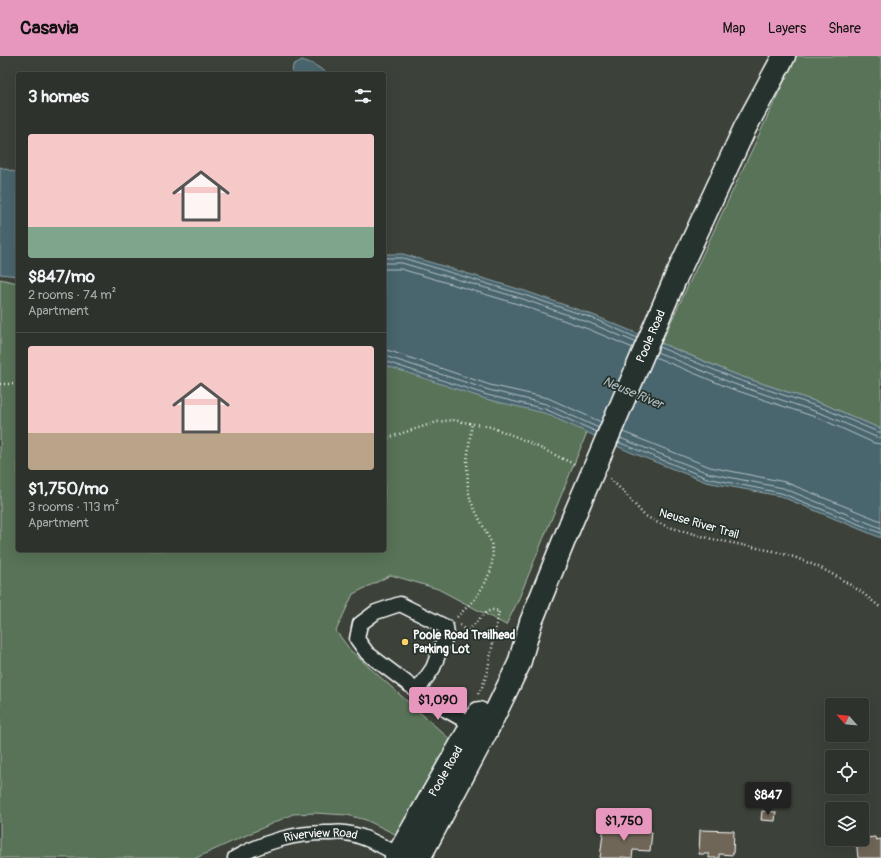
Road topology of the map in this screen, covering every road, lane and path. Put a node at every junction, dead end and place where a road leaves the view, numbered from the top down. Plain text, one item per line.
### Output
1 (784, 56) edge
2 (0, 384) edge
3 (16, 384) edge
4 (472, 423) junction
5 (386, 438) edge
6 (578, 466) dead end
7 (604, 477) dead end
8 (881, 608) edge
9 (531, 622) junction
10 (450, 623) junction
11 (418, 692) junction
12 (476, 697) dead end
13 (473, 725) junction
14 (405, 857) edge
15 (235, 858) edge

1 - 9 main road, Poole Road, bridge
2 - 3 path
4 - 5 path
4 - 6 path
4 - 10 path
7 - 8 path, Neuse River Trail
9 - 13 main road, Poole Road
9 - 14 main road, Poole Road
10 - 11 street
10 - 11 street
10 - 12 path
11 - 13 street
13 - 14 main road, Poole Road
14 - 15 street, Riverview Road

